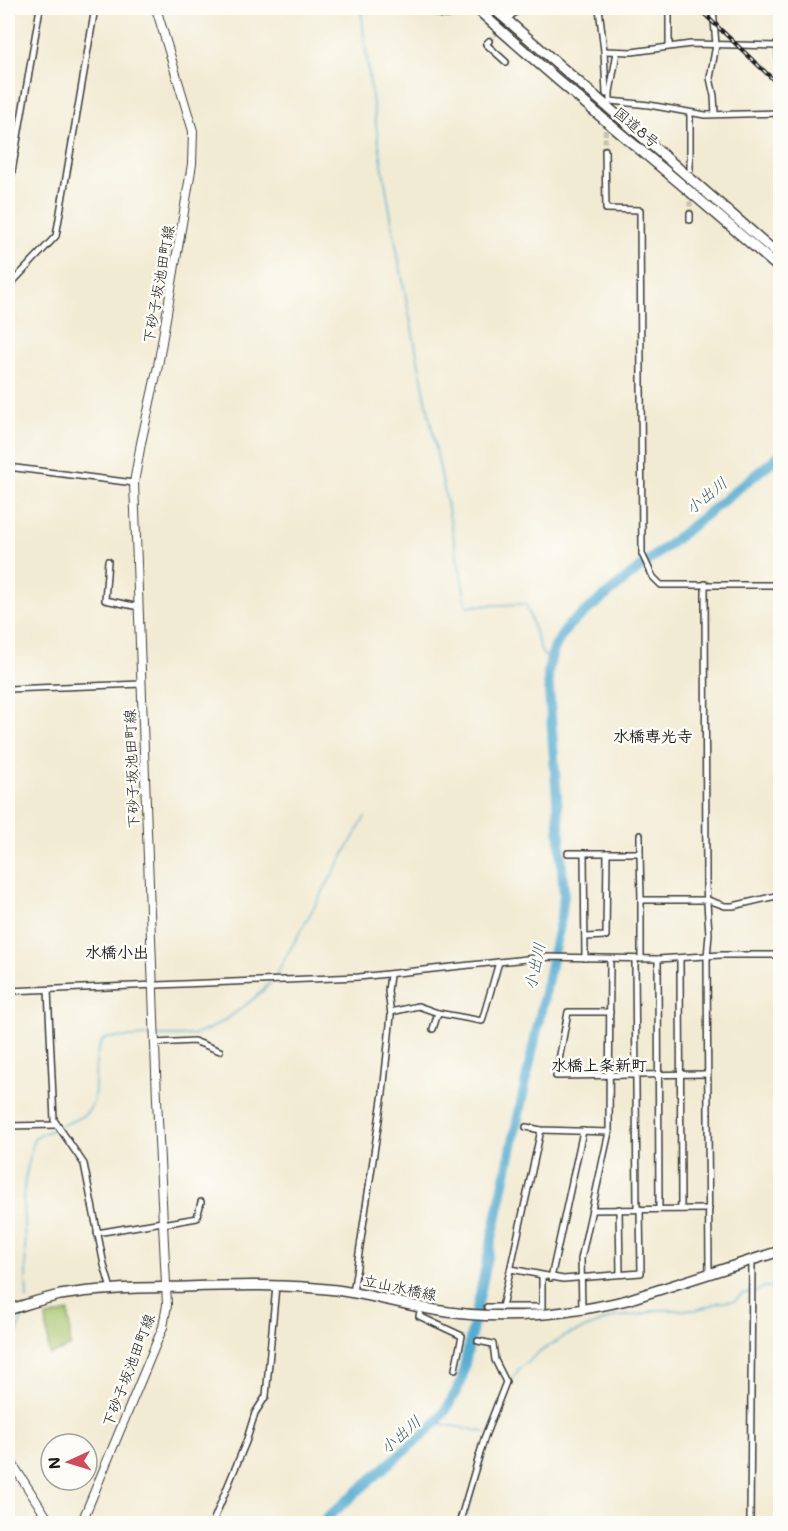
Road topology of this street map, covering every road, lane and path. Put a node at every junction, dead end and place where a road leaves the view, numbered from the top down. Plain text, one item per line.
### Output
1 (40, 8) edge
2 (94, 8) edge
3 (156, 8) edge
4 (427, 8) edge
5 (461, 8) edge
6 (476, 8) edge
7 (494, 8) edge
8 (520, 8) edge
9 (599, 8) edge
10 (669, 8) edge
11 (713, 8) edge
12 (511, 16) tunnel mouth
13 (780, 27) edge
14 (489, 41) dead end
15 (716, 45) junction
16 (669, 46) junction
17 (778, 46) junction
18 (604, 51) junction
19 (617, 52) junction
20 (507, 62) dead end
21 (780, 81) edge
22 (606, 94) tunnel mouth
23 (780, 112) edge
24 (690, 113) junction
25 (715, 114) junction
26 (605, 150) tunnel mouth
27 (690, 169) dead end
28 (8, 195) edge
29 (780, 256) edge
30 (780, 269) edge
31 (8, 287) edge
32 (8, 466) edge
33 (134, 483) junction
34 (108, 561) dead end
35 (705, 585) junction
36 (780, 585) edge
37 (139, 607) junction
38 (142, 684) junction
39 (8, 689) edge
40 (640, 836) dead end
41 (568, 853) dead end
42 (584, 853) junction
43 (607, 853) junction
44 (640, 853) junction
45 (780, 895) edge
46 (640, 900) junction
47 (708, 900) junction
48 (585, 937) junction
49 (780, 955) edge
50 (707, 957) junction
51 (585, 958) junction
52 (610, 959) junction
53 (638, 959) junction
54 (658, 959) junction
55 (680, 959) junction
56 (499, 962) junction
57 (390, 975) junction
58 (153, 985) junction
59 (48, 990) junction
60 (8, 991) edge
61 (391, 1011) junction
62 (610, 1012) junction
63 (438, 1013) junction
64 (433, 1029) dead end
65 (155, 1043) junction
66 (220, 1051) dead end
67 (707, 1074) junction
68 (680, 1075) junction
69 (610, 1076) junction
70 (636, 1076) junction
71 (658, 1076) junction
72 (56, 1125) junction
73 (8, 1126) edge
74 (526, 1127) dead end
75 (541, 1130) junction
76 (583, 1131) junction
77 (609, 1132) junction
78 (201, 1202) dead end
79 (619, 1209) junction
80 (639, 1209) junction
81 (659, 1209) junction
82 (681, 1209) junction
83 (709, 1209) junction
84 (592, 1210) junction
85 (162, 1223) junction
86 (97, 1233) junction
87 (780, 1251) edge
88 (752, 1260) junction
89 (511, 1269) junction
90 (620, 1274) junction
91 (709, 1274) junction
92 (542, 1276) junction
93 (551, 1278) junction
94 (581, 1278) junction
95 (276, 1286) junction
96 (167, 1288) junction
97 (111, 1289) junction
98 (353, 1293) junction
99 (421, 1307) junction
100 (502, 1307) junction
101 (582, 1310) junction
102 (8, 1311) edge
103 (485, 1311) junction
104 (478, 1341) dead end
105 (455, 1369) dead end
106 (8, 1457) edge
107 (51, 1524) edge
108 (81, 1524) edge
109 (212, 1524) edge
110 (459, 1524) edge
111 (750, 1524) edge

1 - 28 street
2 - 31 street
3 - 33 main road, 下砂子坂池田町線
4 - 5 main road
6 - 30 main road, 国道8号
7 - 29 main road, 国道8号
8 - 12 street
9 - 18 street
10 - 16 street
11 - 15 street
13 - 17 street
14 - 20 street
15 - 16 street
15 - 17 street
15 - 25 street
16 - 19 street
17 - 21 street
18 - 19 street
18 - 22 street
19 - 24 street
23 - 25 street
24 - 25 street
24 - 27 street
26 - 35 street
32 - 33 street
33 - 37 main road, 下砂子坂池田町線
34 - 37 street
35 - 36 street
35 - 47 street
37 - 38 main road, 下砂子坂池田町線
38 - 39 street
38 - 58 main road, 下砂子坂池田町線
40 - 44 street
41 - 42 street
42 - 43 street
42 - 48 street
43 - 44 street
43 - 48 street
44 - 46 street
45 - 47 street
46 - 47 street
46 - 53 street
47 - 50 street
48 - 51 street
49 - 50 street
50 - 55 street
50 - 67 street
51 - 52 street
51 - 56 street
52 - 53 street
52 - 62 street
53 - 54 street
53 - 70 street
54 - 55 street
54 - 71 street
55 - 68 street
56 - 57 street
56 - 63 street
57 - 58 street
57 - 61 street
58 - 59 street
58 - 65 main road, 下砂子坂池田町線
59 - 60 street
59 - 72 street
61 - 63 street
61 - 98 street
62 - 69 street
62 - 69 street
63 - 64 street
65 - 66 street
65 - 85 main road, 下砂子坂池田町線
67 - 68 street
67 - 83 street
68 - 71 street
68 - 82 street
69 - 70 street
69 - 77 street
70 - 71 street
70 - 80 street
71 - 81 street
72 - 73 street
72 - 86 street
74 - 75 street
75 - 76 street
75 - 89 street
76 - 77 street
76 - 93 street
77 - 84 street
78 - 85 street
79 - 80 street
79 - 84 street
79 - 90 street
80 - 81 street
80 - 90 street
81 - 82 street
82 - 83 street
83 - 91 street
84 - 94 street
85 - 86 street
85 - 96 main road, 下砂子坂池田町線
86 - 97 street
87 - 88 main road, 立山水橋線
88 - 91 main road, 立山水橋線
88 - 111 street
89 - 92 street
89 - 100 street
90 - 94 street
91 - 101 main road, 立山水橋線
92 - 93 street
92 - 100 street
93 - 94 street
94 - 101 street
95 - 96 main road, 立山水橋線
95 - 98 main road, 立山水橋線
95 - 109 street
96 - 97 main road, 立山水橋線
96 - 108 main road, 下砂子坂池田町線
97 - 102 main road, 立山水橋線
98 - 99 main road, 立山水橋線
99 - 103 main road, 立山水橋線
99 - 105 street
100 - 103 street
101 - 103 main road, 立山水橋線
104 - 110 street
106 - 107 main road

